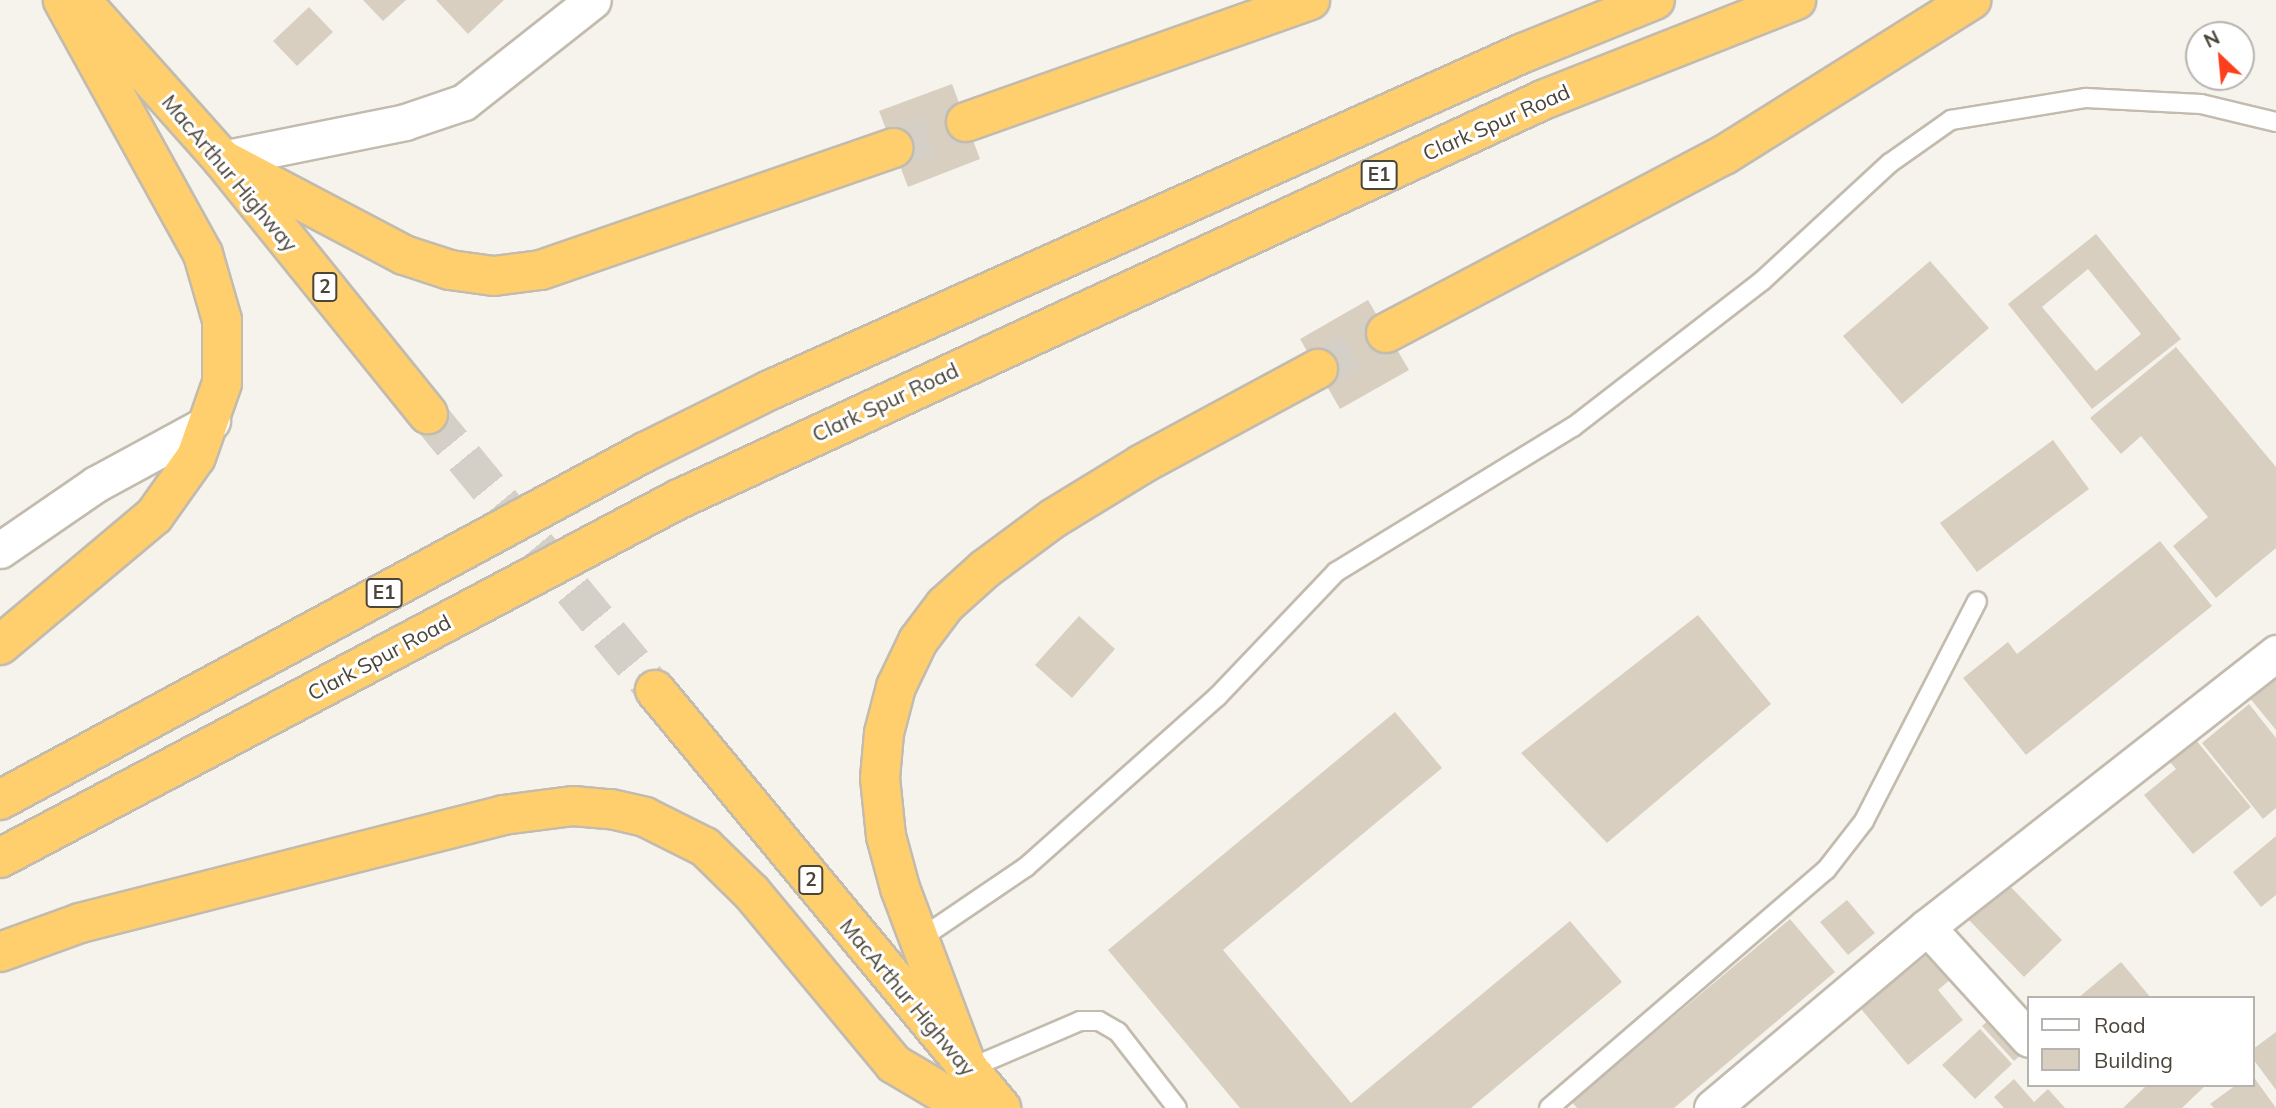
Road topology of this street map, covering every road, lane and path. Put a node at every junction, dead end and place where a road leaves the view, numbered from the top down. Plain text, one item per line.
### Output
1 (63, 0) edge
2 (81, 0) edge
3 (593, 0) edge
4 (1310, 0) edge
5 (1655, 0) edge
6 (1796, 0) edge
7 (1971, 0) edge
8 (966, 122) tunnel mouth
9 (2276, 122) edge
10 (892, 148) tunnel mouth
11 (222, 159) junction
12 (1387, 333) tunnel mouth
13 (1318, 369) tunnel mouth
14 (428, 414) tunnel mouth
15 (212, 421) junction
16 (0, 550) edge
17 (1977, 601) dead end
18 (0, 645) edge
19 (2276, 653) edge
20 (655, 690) tunnel mouth
21 (0, 800) edge
22 (0, 858) edge
23 (1927, 927) junction
24 (920, 939) junction
25 (0, 952) edge
26 (2028, 1038) edge
27 (968, 1069) junction
28 (968, 1108) edge
29 (1001, 1108) edge
30 (1177, 1108) edge
31 (1549, 1108) edge
32 (1712, 1108) edge

1 - 15 highway
2 - 11 highway, MacArthur Highway / 2
3 - 11 street
4 - 8 highway
5 - 21 highway, E1
6 - 22 highway, Clark Spur Road / E1
7 - 12 highway
9 - 24 lane
10 - 11 highway
11 - 14 highway, MacArthur Highway / 2
13 - 24 highway
15 - 16 street
15 - 18 highway
17 - 31 lane
19 - 23 street
20 - 27 highway, MacArthur Highway / 2
23 - 26 street
23 - 32 street
24 - 27 highway
25 - 28 highway
27 - 29 highway, MacArthur Highway / 2
27 - 30 lane

